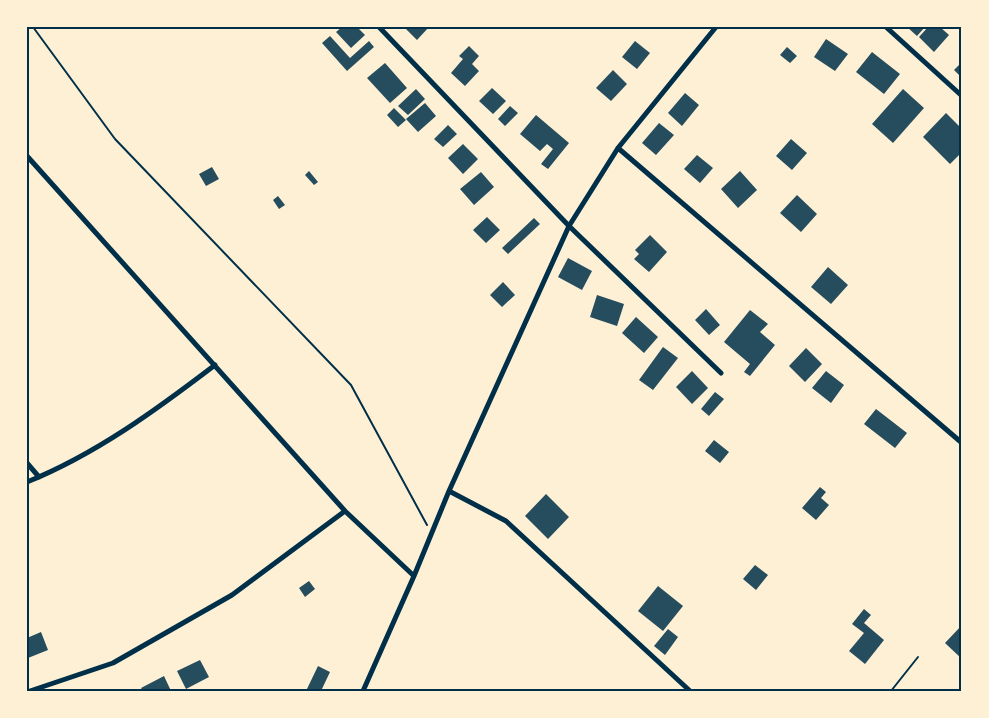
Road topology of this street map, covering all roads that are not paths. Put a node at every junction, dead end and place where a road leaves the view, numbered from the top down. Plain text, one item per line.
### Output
1 (379, 27) edge
2 (716, 27) edge
3 (886, 27) edge
4 (962, 96) edge
5 (618, 148) junction
6 (27, 156) edge
7 (569, 226) junction
8 (214, 365) junction
9 (721, 374) dead end
10 (962, 443) edge
11 (27, 463) edge
12 (39, 477) junction
13 (27, 482) edge
14 (449, 491) junction
15 (345, 511) junction
16 (414, 576) junction
17 (918, 657) dead end
18 (30, 691) edge
19 (363, 691) edge
20 (690, 691) edge
21 (891, 691) edge

1 - 7 street
2 - 5 street
3 - 4 street
5 - 7 street
5 - 10 street
6 - 8 street
7 - 9 street
7 - 14 street
8 - 12 street
8 - 15 street
11 - 12 street
12 - 13 street
14 - 16 street
14 - 20 street
15 - 16 street
15 - 18 street
16 - 19 street
17 - 21 lane

